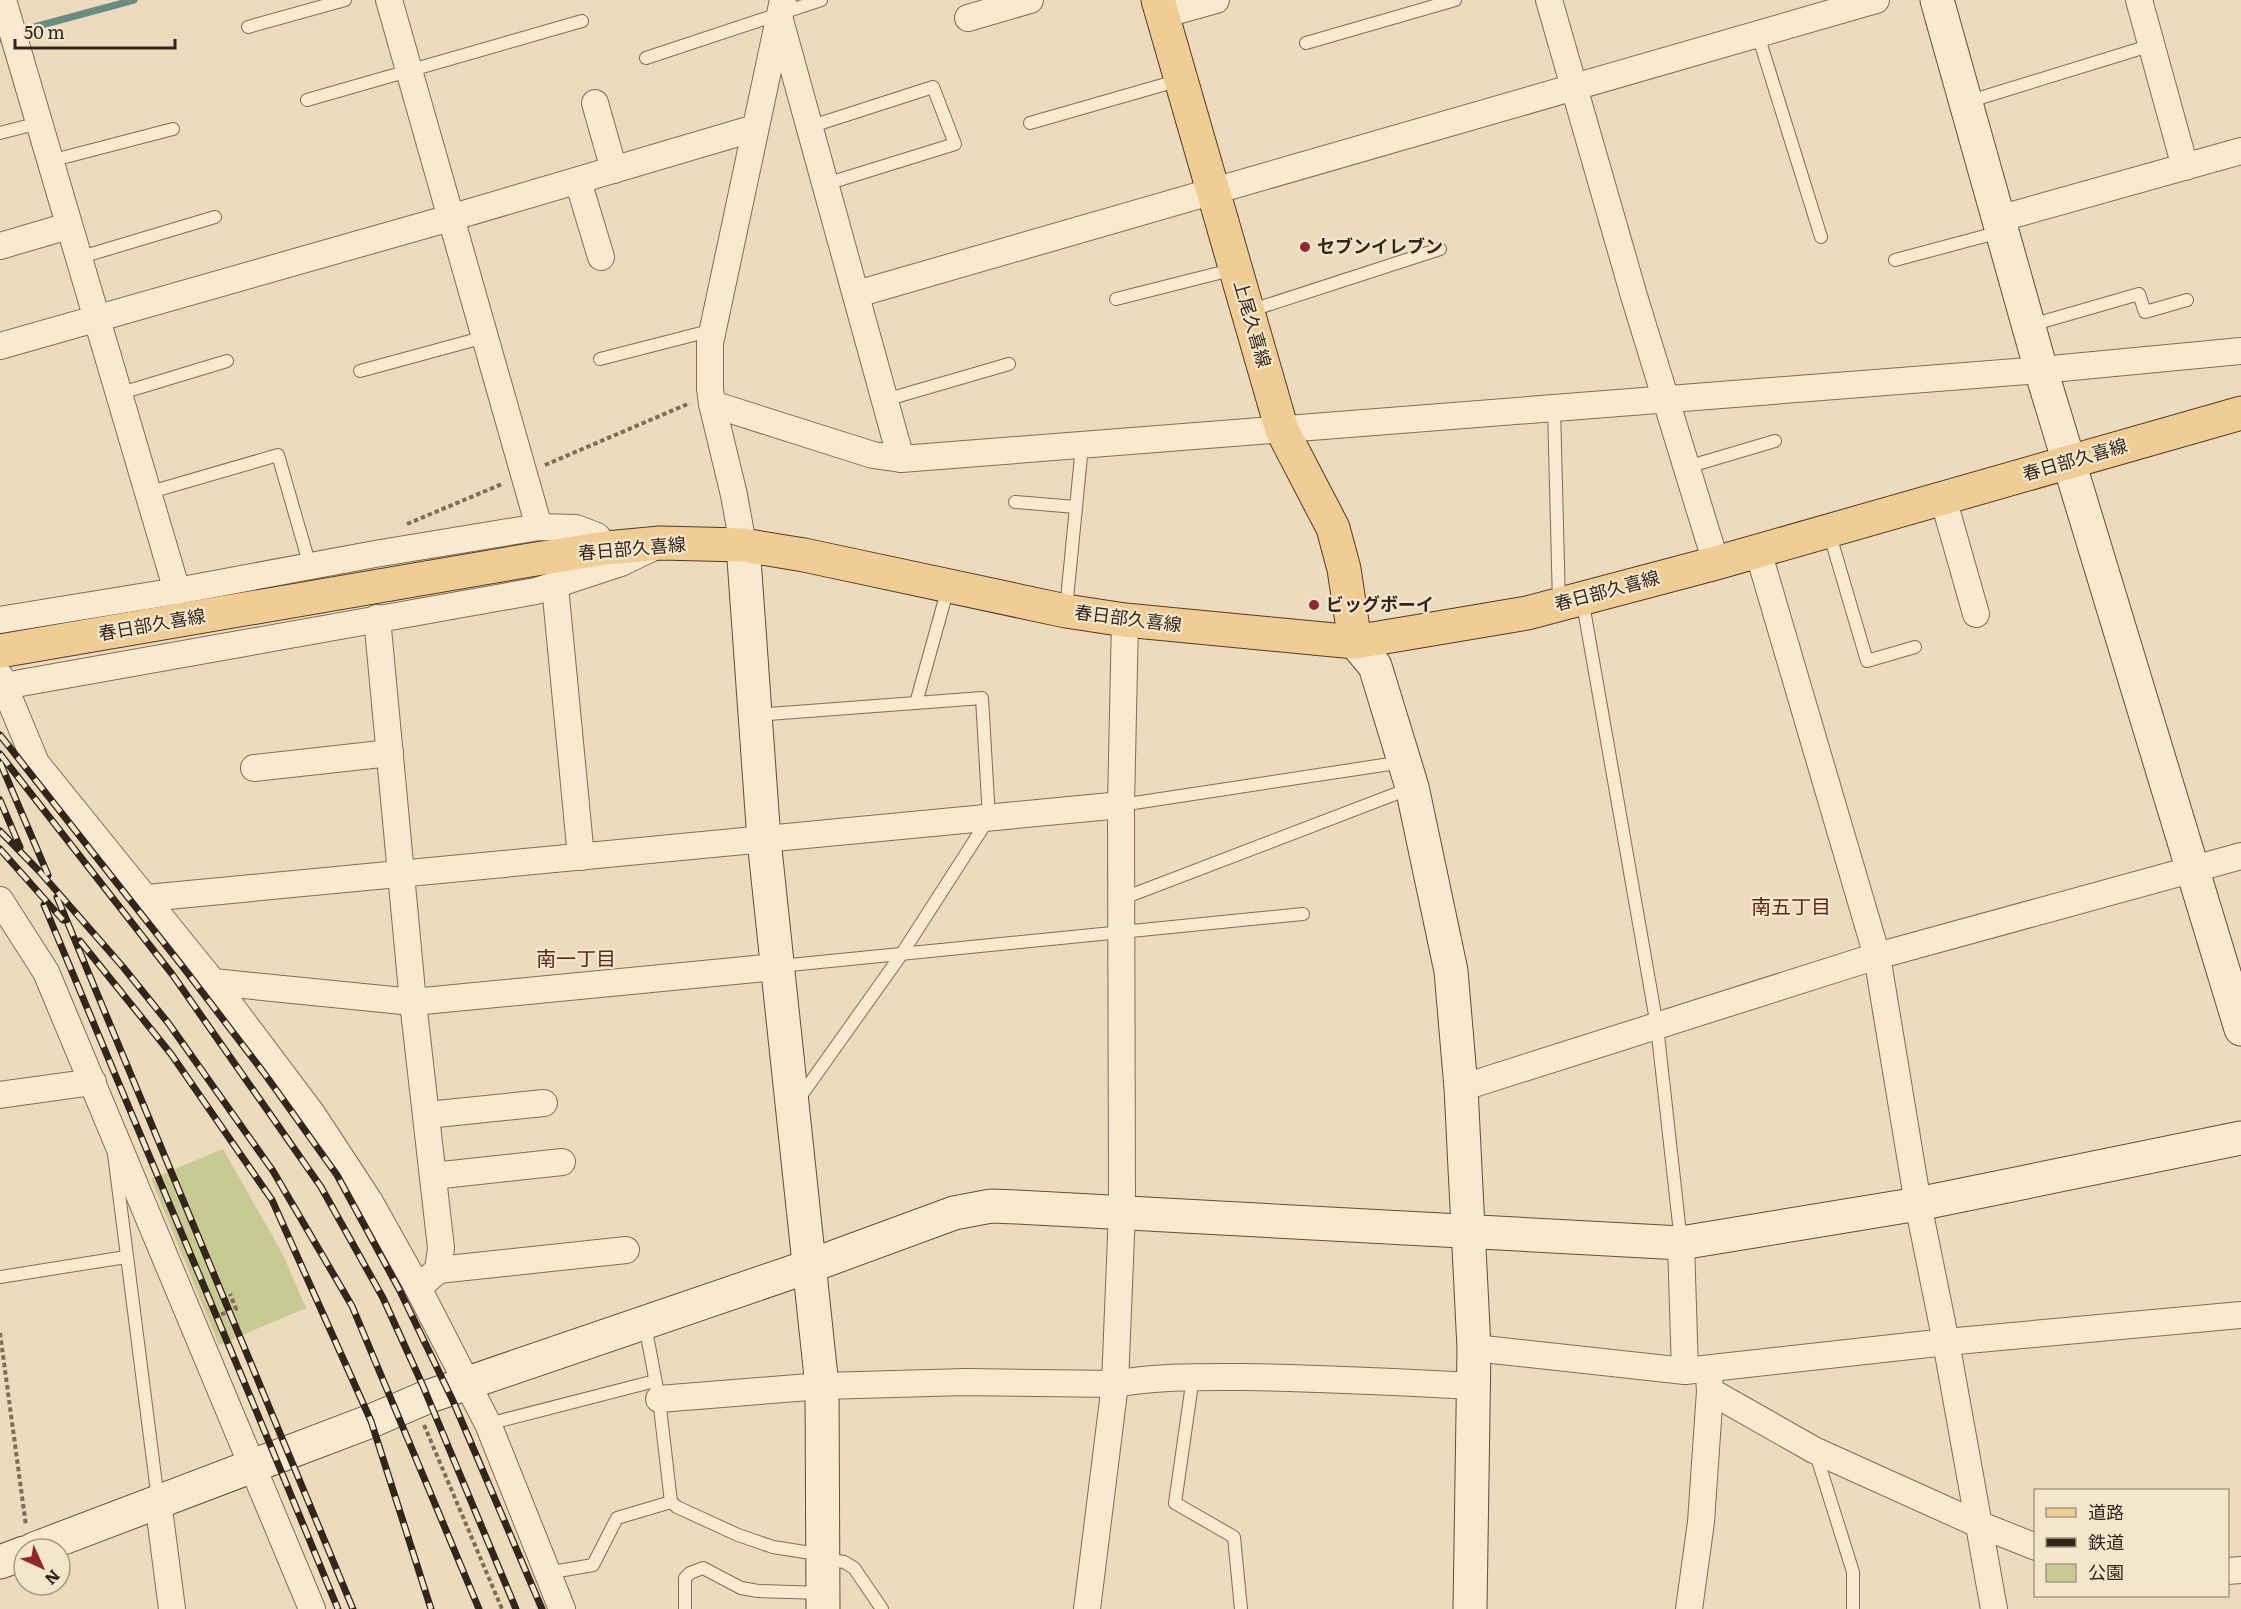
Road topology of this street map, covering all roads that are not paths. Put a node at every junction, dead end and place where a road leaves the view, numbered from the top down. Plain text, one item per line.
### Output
1 (3, 0) edge
2 (345, 0) edge
3 (389, 0) edge
4 (821, 0) edge
5 (1030, 0) edge
6 (1216, 0) edge
7 (1455, 0) edge
8 (1549, 0) edge
9 (1876, 0) edge
10 (1937, 0) edge
11 (2139, 0) edge
12 (779, 4) edge
13 (1160, 8) edge
14 (968, 18) dead end
15 (582, 21) dead end
16 (248, 27) dead end
17 (1758, 35) junction
18 (1306, 43) dead end
19 (2152, 45) junction
20 (646, 57) dead end
21 (408, 69) junction
22 (1181, 79) junction
23 (1575, 87) junction
24 (307, 100) dead end
25 (1966, 102) junction
26 (595, 103) dead end
27 (39, 123) junction
28 (1030, 123) dead end
29 (809, 127) junction
30 (754, 128) junction
31 (173, 129) dead end
32 (0, 133) edge
33 (2241, 151) edge
34 (50, 162) junction
35 (2185, 166) junction
36 (614, 170) junction
37 (579, 181) junction
38 (826, 184) junction
39 (1214, 191) junction
40 (215, 217) dead end
41 (450, 218) junction
42 (1999, 225) junction
43 (68, 226) junction
44 (1821, 237) dead end
45 (0, 246) edge
46 (1440, 249) dead end
47 (601, 257) dead end
48 (78, 258) junction
49 (1895, 260) dead end
50 (1236, 269) junction
51 (857, 294) junction
52 (1116, 299) dead end
53 (2187, 300) dead end
54 (1248, 311) junction
55 (96, 318) junction
56 (2028, 326) junction
57 (713, 330) junction
58 (485, 337) junction
59 (0, 346) edge
60 (2241, 351) edge
61 (600, 359) dead end
62 (226, 361) dead end
63 (1009, 364) dead end
64 (2041, 370) junction
65 (360, 371) dead end
66 (118, 394) junction
67 (1666, 398) junction
68 (885, 400) junction
69 (712, 404) junction
70 (1554, 408) junction
71 (2241, 413) edge
72 (1282, 430) junction
73 (1775, 441) dead end
74 (1082, 446) junction
75 (901, 459) junction
76 (2069, 462) junction
77 (1687, 467) junction
78 (147, 493) junction
79 (1943, 498) junction
80 (1015, 502) dead end
81 (1076, 507) junction
82 (539, 527) junction
83 (1829, 530) junction
84 (660, 543) junction
85 (742, 545) junction
86 (606, 548) junction
87 (1758, 550) junction
88 (1716, 563) junction
89 (310, 566) junction
90 (555, 586) junction
91 (948, 587) junction
92 (177, 591) junction
93 (1570, 601) junction
94 (1066, 611) junction
95 (1976, 614) dead end
96 (377, 618) junction
97 (0, 620) edge
98 (1125, 620) junction
99 (1355, 642) junction
100 (1915, 647) dead end
101 (0, 651) edge
102 (2, 681) edge
103 (916, 704) junction
104 (756, 715) junction
105 (390, 753) junction
106 (254, 768) dead end
107 (1408, 774) junction
108 (1121, 805) junction
109 (989, 818) junction
110 (764, 840) junction
111 (2241, 856) edge
112 (580, 857) junction
113 (2191, 870) junction
114 (401, 874) junction
115 (147, 898) junction
116 (1122, 899) junction
117 (0, 900) edge
118 (1303, 914) dead end
119 (1121, 933) junction
120 (901, 955) junction
121 (1877, 956) junction
122 (776, 967) junction
123 (2233, 974) edge
124 (213, 982) junction
125 (413, 1002) junction
126 (1657, 1026) junction
127 (2241, 1029) edge
128 (93, 1082) junction
129 (1461, 1088) junction
130 (0, 1095) edge
131 (544, 1103) dead end
132 (792, 1108) junction
133 (427, 1115) junction
134 (114, 1133) junction
135 (2241, 1138) edge
136 (562, 1162) dead end
137 (433, 1176) junction
138 (1918, 1204) junction
139 (1122, 1212) junction
140 (1468, 1232) junction
141 (1681, 1243) junction
142 (626, 1250) dead end
143 (126, 1257) junction
144 (810, 1266) junction
145 (438, 1270) junction
146 (0, 1277) edge
147 (418, 1288) junction
148 (2241, 1315) edge
149 (645, 1323) junction
150 (1946, 1342) junction
151 (1474, 1348) junction
152 (1193, 1377) junction
153 (1701, 1377) junction
154 (468, 1383) junction
155 (1115, 1384) junction
156 (822, 1386) junction
157 (1473, 1386) junction
158 (657, 1390) junction
159 (488, 1424) junction
160 (1814, 1450) junction
161 (252, 1466) junction
162 (158, 1501) junction
163 (671, 1502) junction
164 (1977, 1524) junction
165 (52, 1537) edge
166 (2034, 1546) edge
167 (825, 1559) junction
168 (547, 1573) junction
169 (824, 1601) edge
170 (172, 1609) edge
171 (312, 1609) edge
172 (562, 1609) edge
173 (685, 1609) edge
174 (882, 1609) edge
175 (1087, 1609) edge
176 (1240, 1609) edge
177 (1470, 1609) edge
178 (1689, 1609) edge
179 (1853, 1609) edge
180 (1994, 1609) edge

1 - 27 street
2 - 16 lane
3 - 21 street
4 - 12 lane
5 - 14 street
6 - 13 street
7 - 18 lane
8 - 23 street
9 - 17 street
10 - 25 street
11 - 19 street
12 - 20 lane
12 - 29 street
12 - 30 street
13 - 22 main road, 上尾久喜線
15 - 21 lane
17 - 23 street
17 - 44 lane
19 - 25 lane
19 - 35 street
21 - 24 lane
21 - 41 street
22 - 28 lane
22 - 39 main road, 上尾久喜線
23 - 39 street
23 - 67 street
25 - 42 street
26 - 36 street
27 - 32 lane
27 - 34 street
29 - 38 street
29 - 38 lane
30 - 36 street
30 - 57 street
31 - 34 lane
33 - 35 street
34 - 43 street
35 - 42 street
36 - 37 street
37 - 41 street
37 - 47 street
38 - 51 street
39 - 50 main road, 上尾久喜線
39 - 51 street
40 - 48 lane
41 - 55 street
41 - 58 street
42 - 49 lane
42 - 56 street
43 - 45 street
43 - 48 street
46 - 54 lane
48 - 55 street
50 - 52 lane
50 - 54 main road, 上尾久喜線
51 - 68 street
53 - 56 lane
54 - 72 main road, 上尾久喜線
55 - 59 street
55 - 66 street
56 - 64 street
57 - 61 lane
57 - 69 street
58 - 65 lane
58 - 82 street
60 - 64 street
62 - 66 lane
63 - 68 lane
64 - 67 street
64 - 76 street
66 - 78 street
67 - 70 street
67 - 77 street
68 - 75 street
69 - 75 street
69 - 85 street
70 - 72 street
70 - 93 lane
71 - 76 main road, 春日部久喜線
72 - 74 street
72 - 99 main road, 上尾久喜線
73 - 77 lane
74 - 75 street
74 - 81 lane
76 - 79 main road, 春日部久喜線
76 - 113 street
77 - 88 street
78 - 89 lane
78 - 92 street
79 - 83 main road, 春日部久喜線
79 - 95 street
80 - 81 lane
81 - 94 lane
82 - 86 street
82 - 89 street
83 - 87 main road, 春日部久喜線
83 - 100 lane
84 - 85 main road, 春日部久喜線
84 - 86 main road, 春日部久喜線
84 - 90 street
85 - 91 main road, 春日部久喜線
85 - 104 street
86 - 101 main road, 春日部久喜線
87 - 88 main road, 春日部久喜線
87 - 121 street
88 - 93 main road, 春日部久喜線
89 - 92 street
90 - 96 street
90 - 112 street
91 - 94 main road, 春日部久喜線
91 - 103 lane
92 - 97 street
93 - 99 main road, 春日部久喜線
93 - 126 lane
94 - 98 main road, 春日部久喜線
96 - 102 street
96 - 105 street
98 - 99 main road, 春日部久喜線
98 - 108 street
99 - 107 street
102 - 115 street
103 - 104 lane
103 - 109 lane
104 - 110 street
105 - 106 street
105 - 114 street
107 - 108 lane
107 - 116 lane
107 - 129 street
108 - 109 street
108 - 116 street
109 - 110 street
109 - 120 lane
110 - 112 street
110 - 122 street
111 - 113 street
112 - 114 street
113 - 121 street
113 - 123 street
114 - 115 street
114 - 125 street
115 - 124 street
116 - 119 street
117 - 128 street
118 - 119 lane
119 - 120 lane
119 - 139 street
120 - 122 lane
120 - 132 lane
121 - 126 street
121 - 138 street
122 - 125 street
122 - 132 street
123 - 127 street
124 - 125 street
124 - 147 street
125 - 133 street
126 - 129 street
126 - 141 lane
128 - 130 street
128 - 134 street
129 - 140 street
131 - 133 street
132 - 144 street
133 - 137 street
134 - 143 lane
134 - 161 street
135 - 138 street
136 - 137 street
137 - 145 street
138 - 141 street
138 - 150 street
139 - 140 street
139 - 144 street
139 - 155 street
140 - 141 street
140 - 151 street
141 - 153 street
142 - 145 street
143 - 146 lane
143 - 162 lane
144 - 149 street
144 - 156 street
145 - 147 street
147 - 154 street
148 - 150 street
149 - 154 street
149 - 158 lane
150 - 153 street
150 - 164 street
151 - 153 street
151 - 157 street
152 - 155 street
152 - 157 street
152 - 176 lane
153 - 160 street
153 - 178 street
154 - 159 street
154 - 161 street
155 - 156 street
155 - 175 street
156 - 158 street
156 - 167 street
157 - 177 street
158 - 159 lane
158 - 163 lane
159 - 168 street
160 - 164 street
160 - 179 lane
161 - 162 street
161 - 171 street
162 - 165 street
162 - 170 street
163 - 167 lane
163 - 168 lane
164 - 166 street
164 - 180 street
167 - 169 street
167 - 174 lane
168 - 172 street
169 - 173 lane

